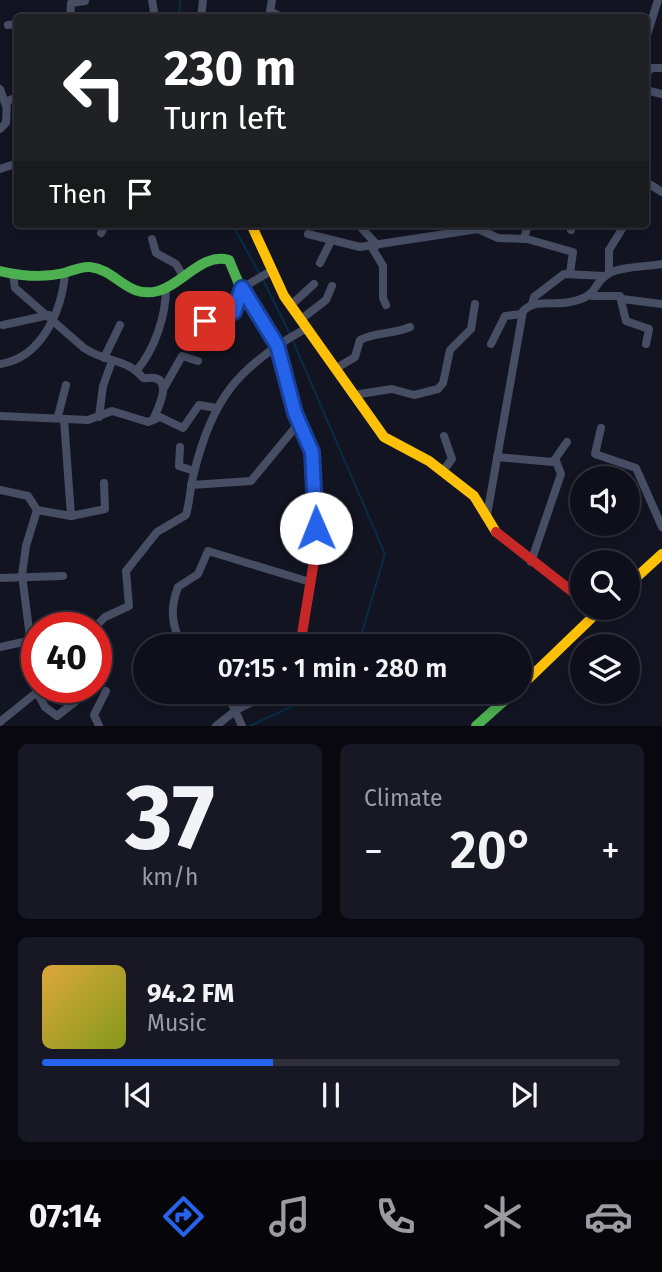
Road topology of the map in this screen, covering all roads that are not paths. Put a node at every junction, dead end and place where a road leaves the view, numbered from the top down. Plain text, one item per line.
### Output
1 (272, 0) edge
2 (658, 0) edge
3 (85, 1) edge
4 (70, 14) edge
5 (276, 14) edge
6 (649, 28) edge
7 (0, 89) edge
8 (14, 98) edge
9 (6, 106) junction
10 (0, 129) edge
11 (252, 228) edge
12 (361, 228) edge
13 (527, 228) edge
14 (622, 229) dead end
15 (308, 234) dead end
16 (152, 239) dead end
17 (524, 239) junction
18 (331, 241) junction
19 (374, 245) junction
20 (320, 263) dead end
21 (662, 264) edge
22 (0, 271) edge
23 (65, 273) junction
24 (267, 273) junction
25 (569, 273) junction
26 (13, 275) junction
27 (607, 275) junction
28 (183, 276) junction
29 (314, 284) dead end
30 (245, 286) junction
31 (332, 286) dead end
32 (166, 288) junction
33 (592, 296) junction
34 (622, 299) junction
35 (475, 304) dead end
36 (532, 304) junction
37 (662, 304) edge
38 (291, 305) junction
39 (386, 305) dead end
40 (522, 314) junction
41 (51, 316) junction
42 (120, 324) dead end
43 (3, 325) dead end
44 (302, 327) junction
45 (410, 327) dead end
46 (199, 333) dead end
47 (280, 344) junction
48 (491, 344) dead end
49 (646, 344) dead end
50 (108, 360) junction
51 (198, 361) dead end
52 (0, 364) edge
53 (335, 369) junction
54 (137, 370) junction
55 (66, 385) dead end
56 (164, 388) junction
57 (353, 395) junction
58 (217, 408) junction
59 (0, 416) edge
60 (99, 417) junction
61 (61, 418) junction
62 (153, 420) junction
63 (299, 423) junction
64 (601, 428) dead end
65 (444, 436) dead end
66 (567, 442) dead end
67 (180, 447) dead end
68 (496, 457) junction
69 (556, 461) junction
70 (194, 471) junction
71 (443, 471) junction
72 (104, 483) dead end
73 (191, 485) junction
74 (0, 491) edge
75 (37, 510) junction
76 (487, 515) junction
77 (71, 516) junction
78 (662, 527) edge
79 (662, 554) edge
80 (531, 562) junction
81 (640, 573) edge
82 (22, 575) junction
83 (63, 576) dead end
84 (0, 578) edge
85 (310, 582) junction
86 (570, 590) edge
87 (30, 612) edge
88 (112, 614) edge
89 (586, 620) edge
90 (177, 634) edge
91 (302, 634) edge
92 (21, 642) edge
93 (0, 647) edge
94 (532, 675) edge
95 (23, 703) edge
96 (43, 703) edge
97 (73, 703) edge
98 (100, 703) edge
99 (233, 704) edge
100 (253, 704) edge
101 (501, 704) edge
102 (238, 713) junction
103 (0, 722) edge
104 (99, 726) edge
105 (216, 726) edge
106 (242, 726) edge
107 (476, 726) edge

1 - 5 street
2 - 6 street
3 - 4 street
7 - 9 street
8 - 9 street
9 - 10 street
11 - 24 street
12 - 19 street
13 - 17 street
14 - 27 street
15 - 18 street
16 - 28 street
17 - 19 street
17 - 25 street
18 - 19 street
18 - 20 street
19 - 39 street
21 - 27 street
22 - 26 street
23 - 26 street
23 - 32 street
23 - 41 street
24 - 30 street
24 - 38 street
25 - 27 street
25 - 36 street
26 - 41 street
27 - 33 street
28 - 30 street
28 - 32 street
29 - 38 street
30 - 46 street
30 - 47 street
31 - 44 street
32 - 54 street
33 - 34 street
33 - 36 street
34 - 37 street
34 - 49 street
35 - 57 street
36 - 40 street
38 - 44 street
40 - 48 street
40 - 68 street
41 - 43 street
41 - 50 street
41 - 52 street
42 - 50 street
44 - 47 street
44 - 53 street
45 - 53 street
47 - 58 street
47 - 63 street
50 - 54 street
50 - 60 street
51 - 56 street
53 - 57 street
54 - 56 street
55 - 61 street
56 - 62 street
57 - 71 street
58 - 62 street
58 - 70 street
59 - 61 street
60 - 61 street
60 - 62 street
61 - 77 street
63 - 73 street
63 - 85 street
64 - 78 street
65 - 71 street
66 - 69 street
67 - 70 street
68 - 69 street
68 - 76 street
69 - 80 street
70 - 73 street
71 - 76 street
72 - 77 street
73 - 88 street
74 - 75 street
75 - 77 street
75 - 82 street
76 - 80 street
79 - 81 street
80 - 86 street
82 - 83 street
82 - 84 street
82 - 87 street
85 - 90 street
85 - 91 street
89 - 94 street
92 - 93 street
95 - 103 street
96 - 97 street
98 - 104 street
99 - 102 street
100 - 102 street
101 - 107 street
102 - 105 street
102 - 106 street

